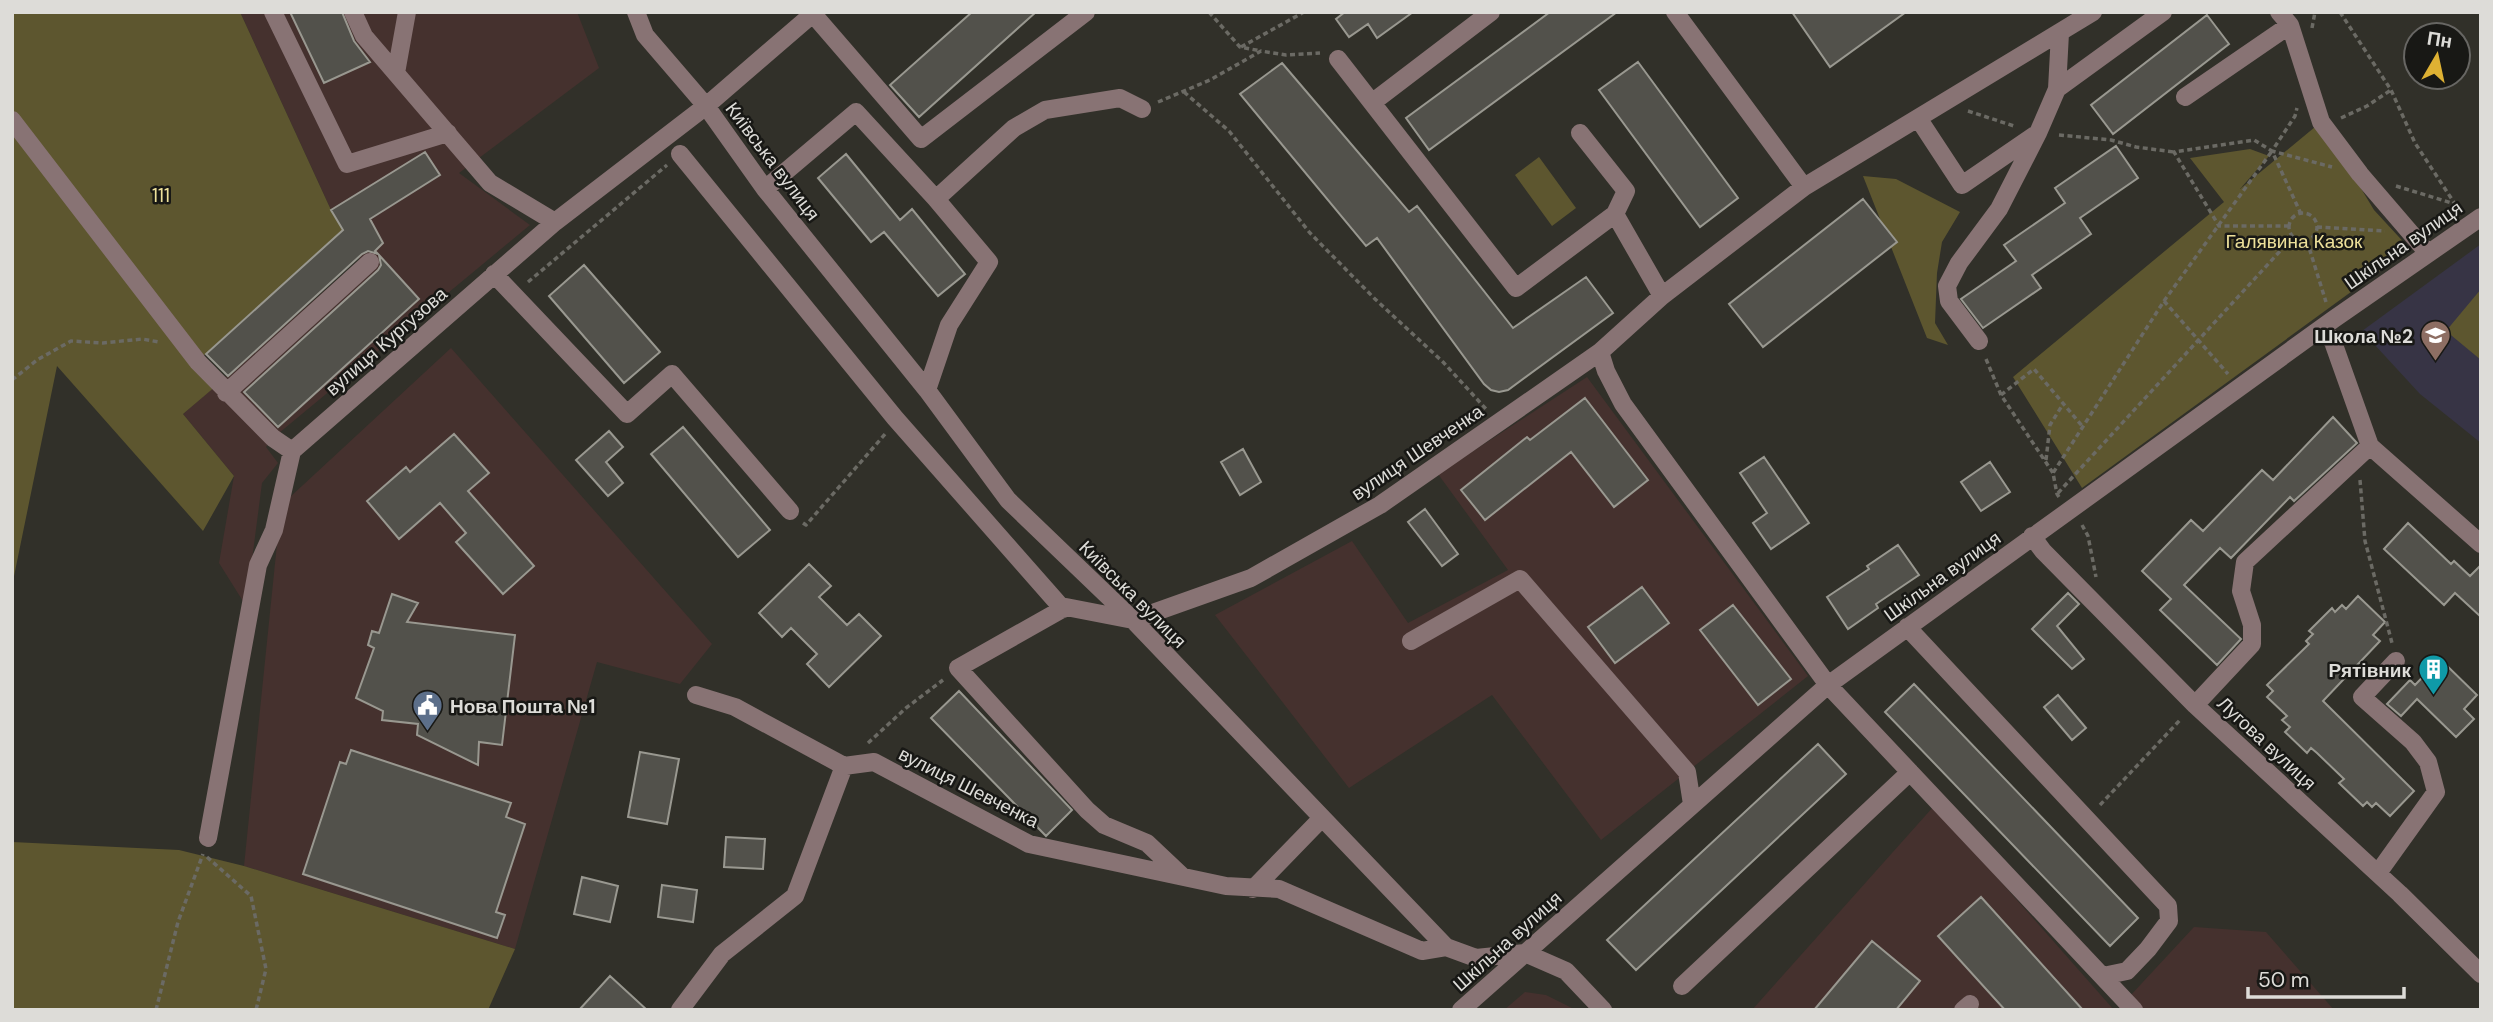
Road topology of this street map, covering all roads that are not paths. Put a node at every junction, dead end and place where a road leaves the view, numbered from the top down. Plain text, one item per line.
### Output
1 (273, 12) edge
2 (353, 12) edge
3 (407, 12) edge
4 (636, 12) edge
5 (1086, 12) edge
6 (1491, 12) edge
7 (1675, 12) edge
8 (2093, 12) edge
9 (2163, 12) edge
10 (814, 13) edge
11 (2284, 19) edge
12 (2060, 33) junction
13 (1339, 59) road end
14 (396, 73) junction
15 (2057, 89) junction
16 (2185, 97) dead end
17 (1373, 102) junction
18 (706, 106) junction
19 (1142, 109) road end
20 (1918, 118) junction
21 (12, 120) edge
22 (448, 133) junction
23 (1580, 133) dead end
24 (2038, 133) junction
25 (680, 153) road end
26 (1804, 187) junction
27 (765, 189) junction
28 (936, 199) junction
29 (1615, 214) junction
30 (2478, 218) edge
31 (555, 222) junction
32 (2427, 252) junction
33 (370, 262) dead end
34 (494, 274) junction
35 (1662, 296) junction
36 (2323, 327) junction
37 (1979, 341) road end
38 (1600, 352) junction
39 (927, 390) junction
40 (226, 393) junction
41 (292, 451) junction
42 (2364, 451) junction
43 (789, 510) road end
44 (2032, 536) junction
45 (2481, 544) edge
46 (1063, 609) junction
47 (1133, 620) junction
48 (1907, 627) junction
49 (1410, 641) dead end
50 (2396, 661) road end
51 (1828, 685) junction
52 (696, 695) dead end
53 (2195, 705) junction
54 (844, 766) junction
55 (1910, 772) junction
56 (1692, 804) junction
57 (1321, 819) junction
58 (206, 846) road end
59 (2378, 873) junction
60 (1182, 876) junction
61 (1253, 889) junction
62 (1446, 947) junction
63 (1525, 953) junction
64 (2481, 974) edge
65 (2103, 976) junction
66 (1682, 986) dead end
67 (680, 1010) edge
68 (1461, 1010) edge
69 (1604, 1010) edge
70 (2134, 1010) edge

1 - 22 street
2 - 14 street
3 - 14 street
4 - 18 street, Київська вулиця
5 - 10 street
6 - 17 street
7 - 26 street
8 - 12 street, вулиця Шевченка
9 - 15 street
10 - 18 street, вулиця Кургузова
11 - 16 street
11 - 32 street
12 - 15 street
12 - 20 street, вулиця Шевченка
13 - 17 street
14 - 22 street
15 - 24 street
17 - 29 street
18 - 27 street, Київська вулиця
18 - 31 street, вулиця Кургузова
19 - 28 street
20 - 24 street
20 - 26 street, вулиця Шевченка
21 - 40 street
22 - 31 street
23 - 29 street
24 - 37 street
25 - 46 street
26 - 35 street, вулиця Шевченка
27 - 28 street
27 - 39 street, Київська вулиця
28 - 39 street
29 - 35 street
30 - 32 street, Шкільна вулиця
31 - 34 street, вулиця Кургузова
32 - 36 street, Шкільна вулиця
33 - 40 street
34 - 41 street, вулиця Кургузова
34 - 43 street
35 - 38 street, вулиця Шевченка
36 - 42 street
36 - 44 street, Шкільна вулиця
38 - 47 street, вулиця Шевченка
38 - 51 street
39 - 47 street, Київська вулиця
40 - 41 street
41 - 58 street
42 - 45 street
42 - 53 street
44 - 48 street, Шкільна вулиця
44 - 53 street, Лугова вулиця
46 - 47 street
46 - 60 street
47 - 57 street, Київська вулиця
48 - 51 street, Шкільна вулиця
48 - 65 street
49 - 56 street
50 - 59 street
51 - 55 street
51 - 56 street, Шкільна вулиця
52 - 54 street
53 - 59 street, Лугова вулиця
54 - 60 street, вулиця Шевченка
54 - 67 street
55 - 65 street
55 - 66 street
56 - 63 street, Шкільна вулиця
57 - 61 street
57 - 62 street, Київська вулиця
59 - 64 street, Лугова вулиця
60 - 61 street, вулиця Шевченка
61 - 62 street, вулиця Шевченка
62 - 63 street, Київська вулиця
63 - 68 street, Шкільна вулиця
63 - 69 street, Київська вулиця
65 - 70 street

